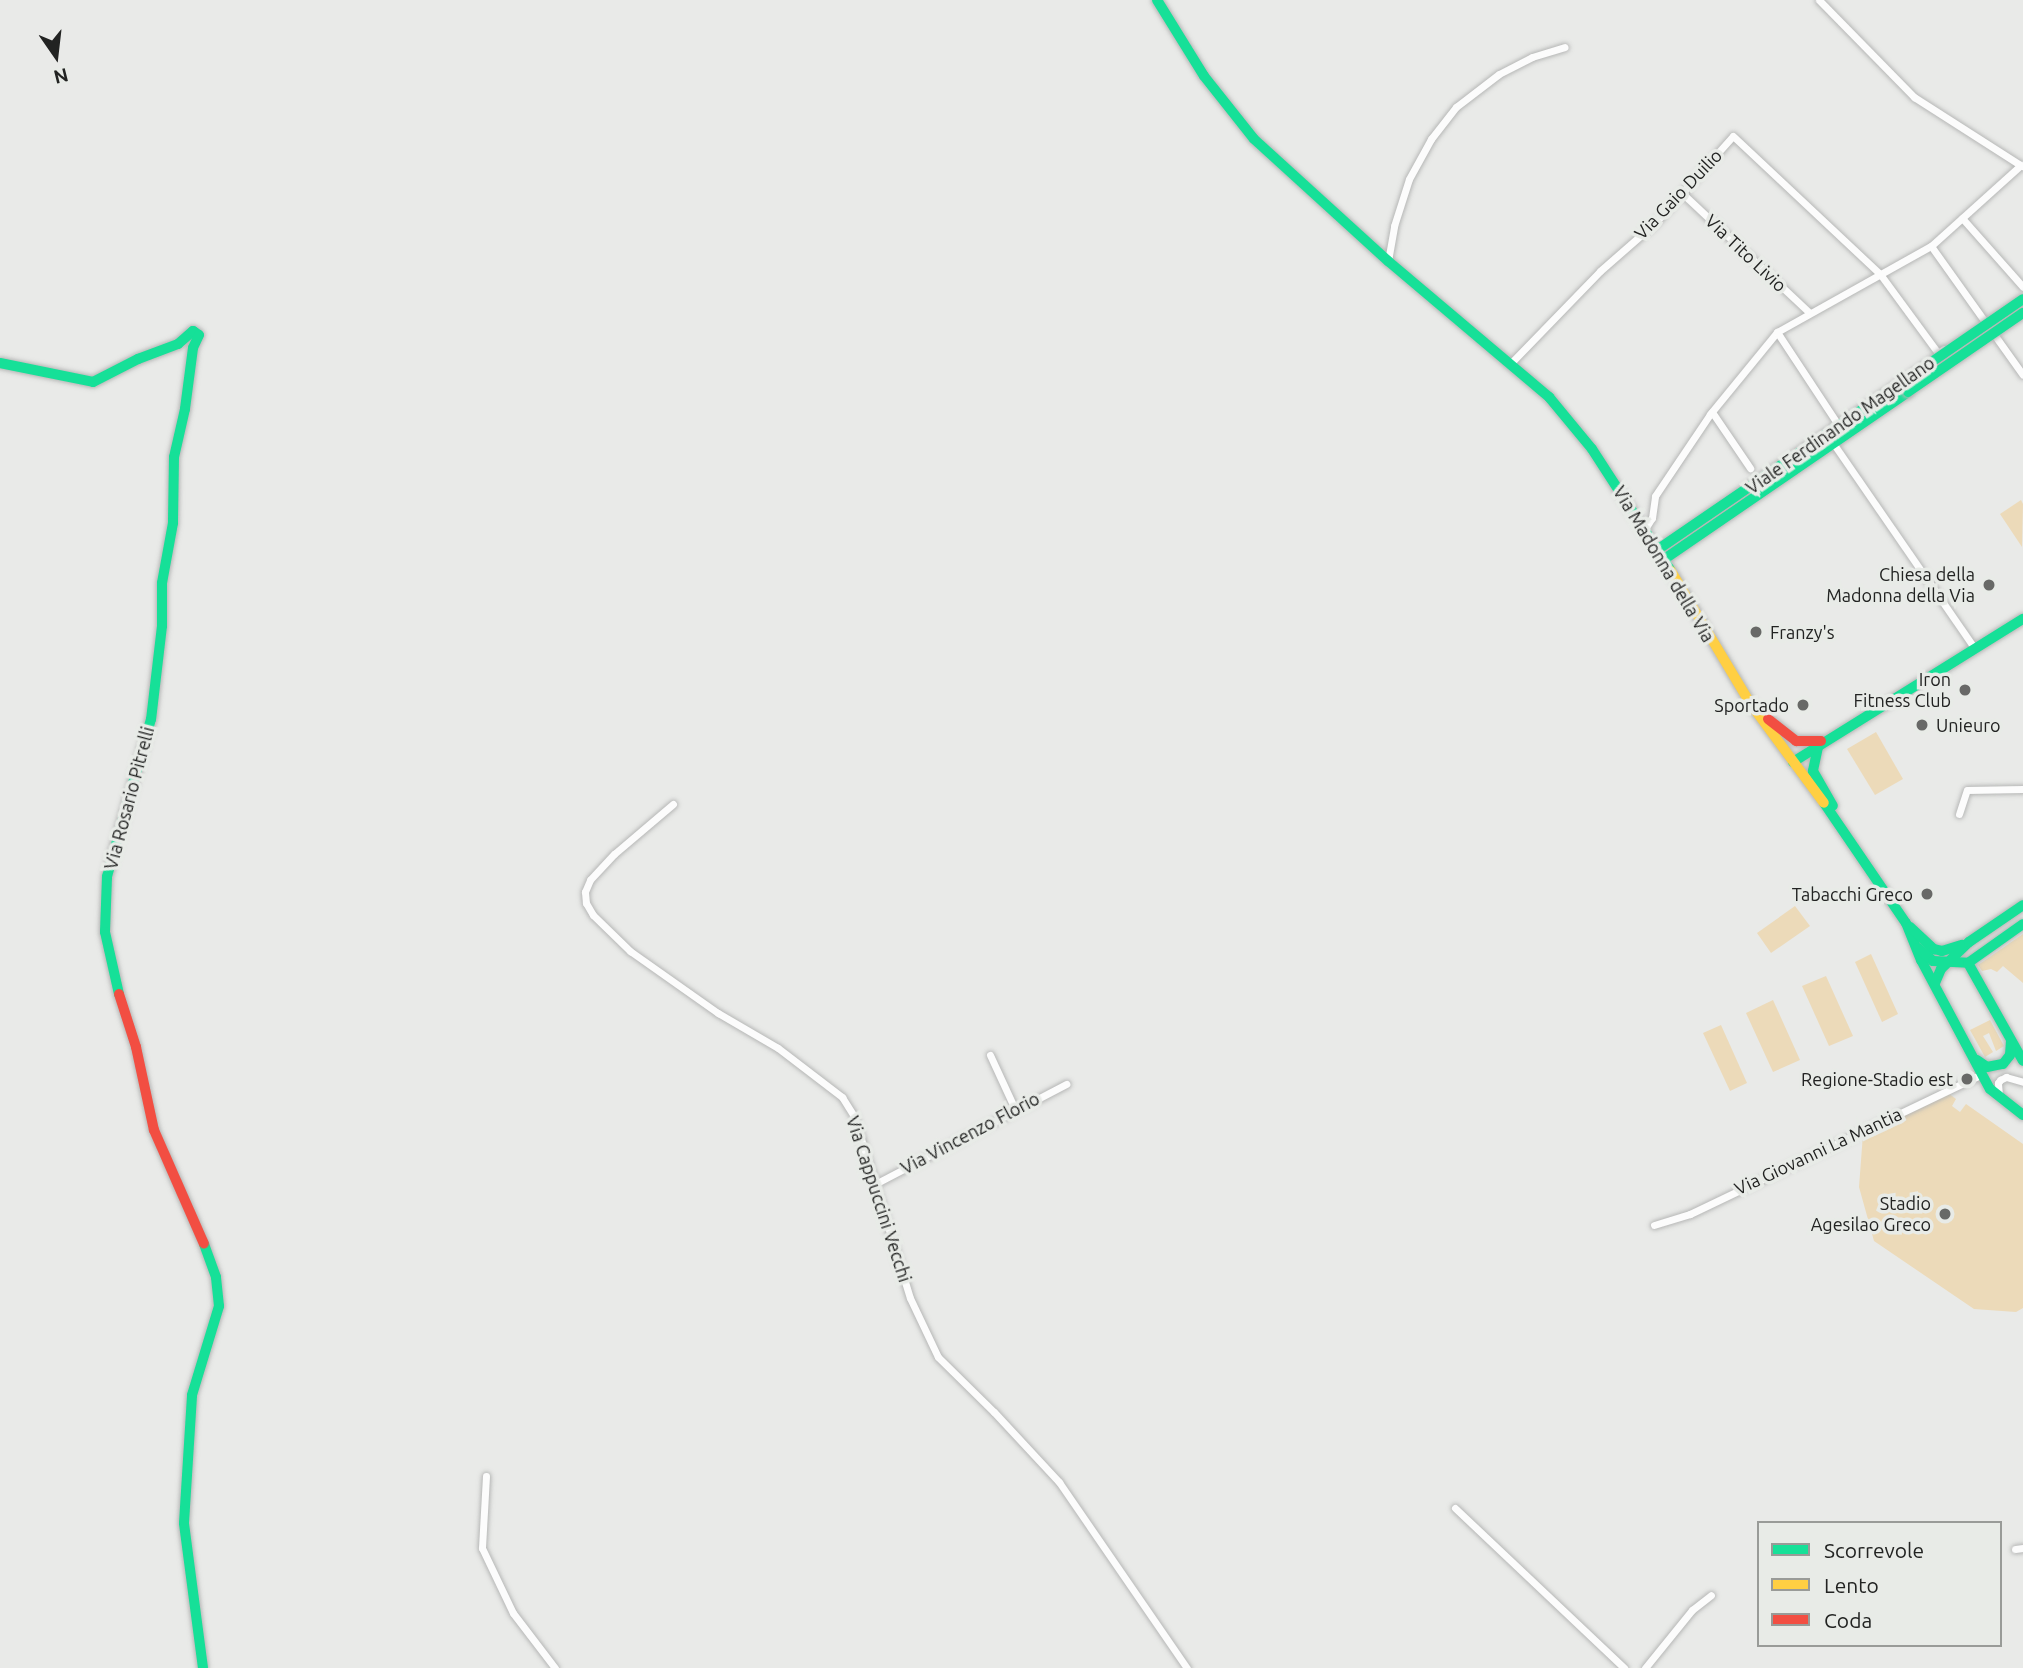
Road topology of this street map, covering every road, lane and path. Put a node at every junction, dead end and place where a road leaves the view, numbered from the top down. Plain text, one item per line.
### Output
1 (1157, 0) edge
2 (1819, 0) edge
3 (1564, 47) dead end
4 (2022, 166) edge
5 (1682, 193) junction
6 (1962, 218) junction
7 (1931, 246) junction
8 (1388, 261) junction
9 (1880, 274) junction
10 (2023, 287) edge
11 (2023, 296) edge
12 (1810, 313) junction
13 (2023, 313) edge
14 (1985, 320) junction
15 (1777, 332) junction
16 (0, 363) edge
17 (1510, 364) junction
18 (2023, 375) edge
19 (1712, 412) junction
20 (1839, 426) junction
21 (1833, 443) junction
22 (1750, 468) dead end
23 (1645, 529) junction
24 (1657, 550) junction
25 (1663, 560) junction
26 (2023, 619) edge
27 (1975, 649) junction
28 (1750, 703) junction
29 (1829, 740) junction
30 (1818, 746) junction
31 (1793, 762) junction
32 (2023, 789) edge
33 (673, 804) dead end
34 (1959, 814) dead end
35 (1849, 835) junction
36 (2023, 905) edge
37 (1906, 923) junction
38 (2023, 924) edge
39 (1969, 942) junction
40 (1916, 945) junction
41 (1946, 963) junction
42 (1968, 963) junction
43 (1935, 983) junction
44 (2010, 1039) junction
45 (990, 1055) dead end
46 (2023, 1061) edge
47 (1979, 1067) junction
48 (2023, 1082) edge
49 (1066, 1084) dead end
50 (1999, 1095) junction
51 (1015, 1109) junction
52 (2023, 1115) edge
53 (874, 1184) junction
54 (1654, 1225) dead end
55 (486, 1476) dead end
56 (1455, 1508) dead end
57 (1711, 1595) dead end
58 (203, 1668) edge
59 (555, 1668) edge
60 (1187, 1668) edge
61 (1624, 1668) edge
62 (1645, 1668) edge

1 - 8 street, Via Madonna della Via
2 - 4 street
3 - 8 street
4 - 6 street
5 - 9 street, Via Gaio Duilio
5 - 12 street, Via Tito Livio
5 - 17 street, Via Gaio Duilio
6 - 7 street
6 - 10 street
7 - 9 street
7 - 14 street
8 - 17 street, Via Madonna della Via
9 - 12 street
9 - 14 street
11 - 14 street
11 - 20 street, Viale Ferdinando Magellano, bridge
12 - 15 street
13 - 21 street, Viale Ferdinando Magellano, bridge
14 - 18 street
15 - 19 street
15 - 20 street
16 - 58 street, Via Rosario Pitrelli
17 - 23 street, Via Madonna della Via
19 - 22 street
19 - 23 street
20 - 24 street, Viale Ferdinando Magellano
21 - 25 street, Viale Ferdinando Magellano
21 - 27 street
23 - 24 street, Via Madonna della Via
24 - 25 street, Via Madonna della Via
25 - 28 street, Via Madonna della Via
26 - 27 street
27 - 29 street
28 - 29 street
28 - 31 street, Via Madonna della Via
29 - 30 street
30 - 31 street
30 - 35 street
31 - 35 street, Via Madonna della Via
32 - 34 street
33 - 53 street, Via Cappuccini Vecchi
35 - 37 street, Via Madonna della Via
36 - 39 street
37 - 39 street
37 - 40 street, Via Madonna della Via
38 - 42 street
39 - 41 street
40 - 41 street
40 - 43 street, Via Madonna della Via
41 - 42 street
41 - 43 street
42 - 44 street
43 - 47 street, Via Madonna della Via
44 - 46 street
44 - 47 street
45 - 51 street
47 - 50 street, Via Madonna della Via
47 - 54 street, Via Giovanni La Mantia
48 - 50 street
49 - 51 street, Via Vincenzo Florio
50 - 52 street, Via Madonna della Via
51 - 53 street, Via Vincenzo Florio
53 - 60 street, Via Cappuccini Vecchi
55 - 59 street
56 - 61 street
57 - 62 street

